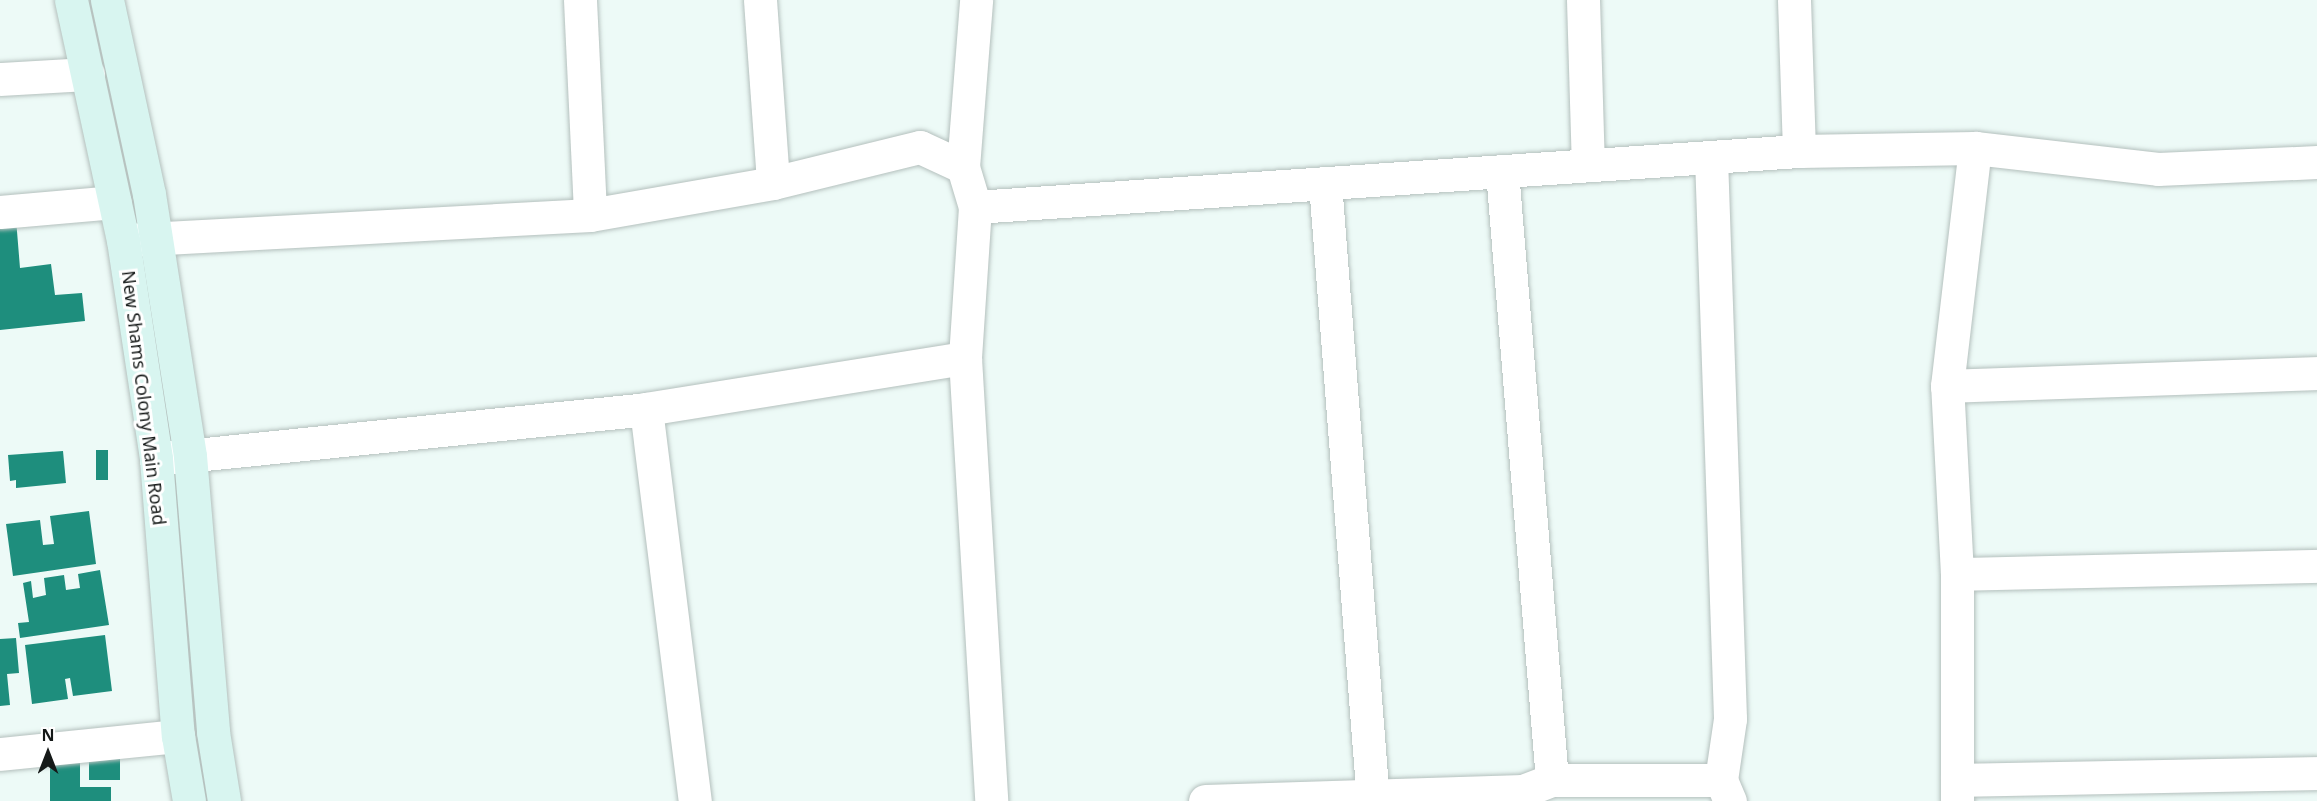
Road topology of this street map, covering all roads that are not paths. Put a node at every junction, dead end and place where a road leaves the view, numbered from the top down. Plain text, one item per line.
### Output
1 (71, 0) edge
2 (107, 0) edge
3 (580, 0) edge
4 (760, 0) edge
5 (976, 0) edge
6 (1583, 0) edge
7 (1794, 0) edge
8 (88, 74) junction
9 (0, 79) edge
10 (1975, 148) junction
11 (1799, 151) junction
12 (1710, 157) junction
13 (2317, 162) edge
14 (1588, 165) junction
15 (963, 167) junction
16 (1502, 171) junction
17 (773, 183) junction
18 (1325, 183) junction
19 (115, 202) junction
20 (975, 207) junction
21 (0, 212) edge
22 (590, 215) junction
23 (155, 238) junction
24 (123, 240) junction
25 (965, 358) junction
26 (2317, 373) edge
27 (1947, 386) junction
28 (646, 409) junction
29 (190, 456) junction
30 (156, 459) junction
31 (2317, 566) edge
32 (1957, 574) junction
33 (178, 736) junction
34 (0, 754) edge
35 (2317, 773) edge
36 (1552, 780) junction
37 (1725, 790) edge
38 (1957, 790) edge
39 (1373, 798) edge
40 (189, 801) edge
41 (224, 801) edge
42 (695, 801) edge
43 (991, 801) edge
44 (1205, 801) edge

1 - 8 main road, New Shams Colony Main Road
2 - 23 main road, New Shams Colony Main Road
3 - 22 street
4 - 17 street
5 - 15 street
6 - 14 street
7 - 11 street
8 - 9 street
8 - 19 main road, New Shams Colony Main Road
10 - 11 street
10 - 13 street
10 - 27 street
11 - 12 street
12 - 14 street
12 - 37 street
14 - 16 street
15 - 17 street
15 - 20 street
16 - 18 street
16 - 36 street
17 - 22 street
18 - 20 street
18 - 39 street
19 - 21 street
19 - 24 main road, New Shams Colony Main Road
20 - 25 street
22 - 23 street
23 - 24 street
23 - 29 main road, New Shams Colony Main Road
24 - 30 main road, New Shams Colony Main Road
25 - 28 street
25 - 43 street
26 - 27 street
27 - 32 street
28 - 29 street
28 - 42 street
29 - 30 street
29 - 41 main road, New Shams Colony Main Road
30 - 33 main road, New Shams Colony Main Road
31 - 32 street
32 - 38 street
33 - 34 street
33 - 40 main road, New Shams Colony Main Road
35 - 38 street
36 - 37 street
36 - 39 street
39 - 44 street

